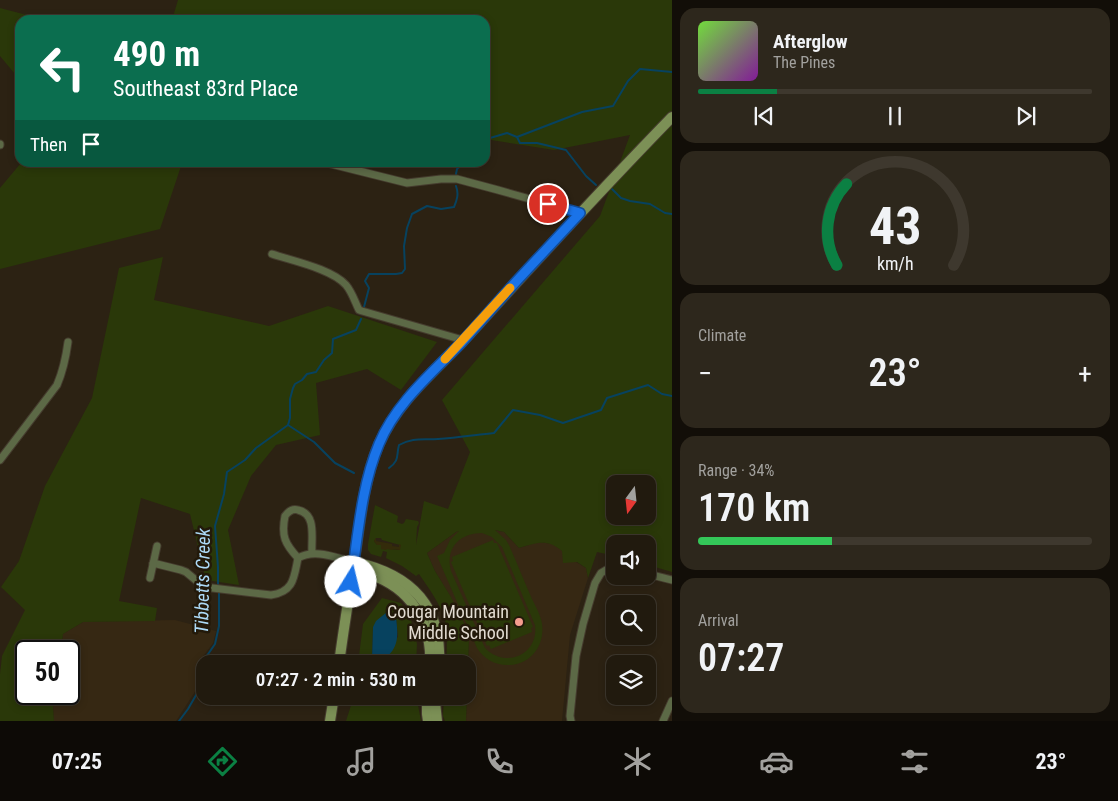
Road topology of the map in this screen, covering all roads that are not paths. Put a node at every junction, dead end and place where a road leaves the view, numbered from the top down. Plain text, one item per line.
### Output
1 (672, 117) edge
2 (343, 167) edge
3 (580, 213) junction
4 (272, 254) dead end
5 (463, 340) junction
6 (68, 342) dead end
7 (0, 460) edge
8 (157, 546) dead end
9 (312, 553) junction
10 (298, 558) junction
11 (153, 563) junction
12 (353, 567) junction
13 (606, 570) edge
14 (656, 576) edge
15 (150, 578) dead end
16 (672, 580) edge
17 (339, 655) edge
18 (430, 655) edge
19 (439, 655) edge
20 (672, 702) edge
21 (333, 705) edge
22 (427, 705) edge
23 (435, 705) edge
24 (330, 721) edge
25 (428, 721) edge
26 (437, 721) edge
27 (571, 721) edge
28 (663, 721) edge

1 - 3 main road
2 - 3 street
3 - 5 main road
4 - 5 street
5 - 12 main road
6 - 7 street
8 - 11 street
9 - 10 street
9 - 10 street
9 - 12 street
10 - 11 street
11 - 15 street
12 - 17 main road
12 - 18 main road
12 - 19 main road
13 - 27 street
14 - 16 street
20 - 28 street
21 - 24 main road
22 - 25 main road
23 - 26 main road

